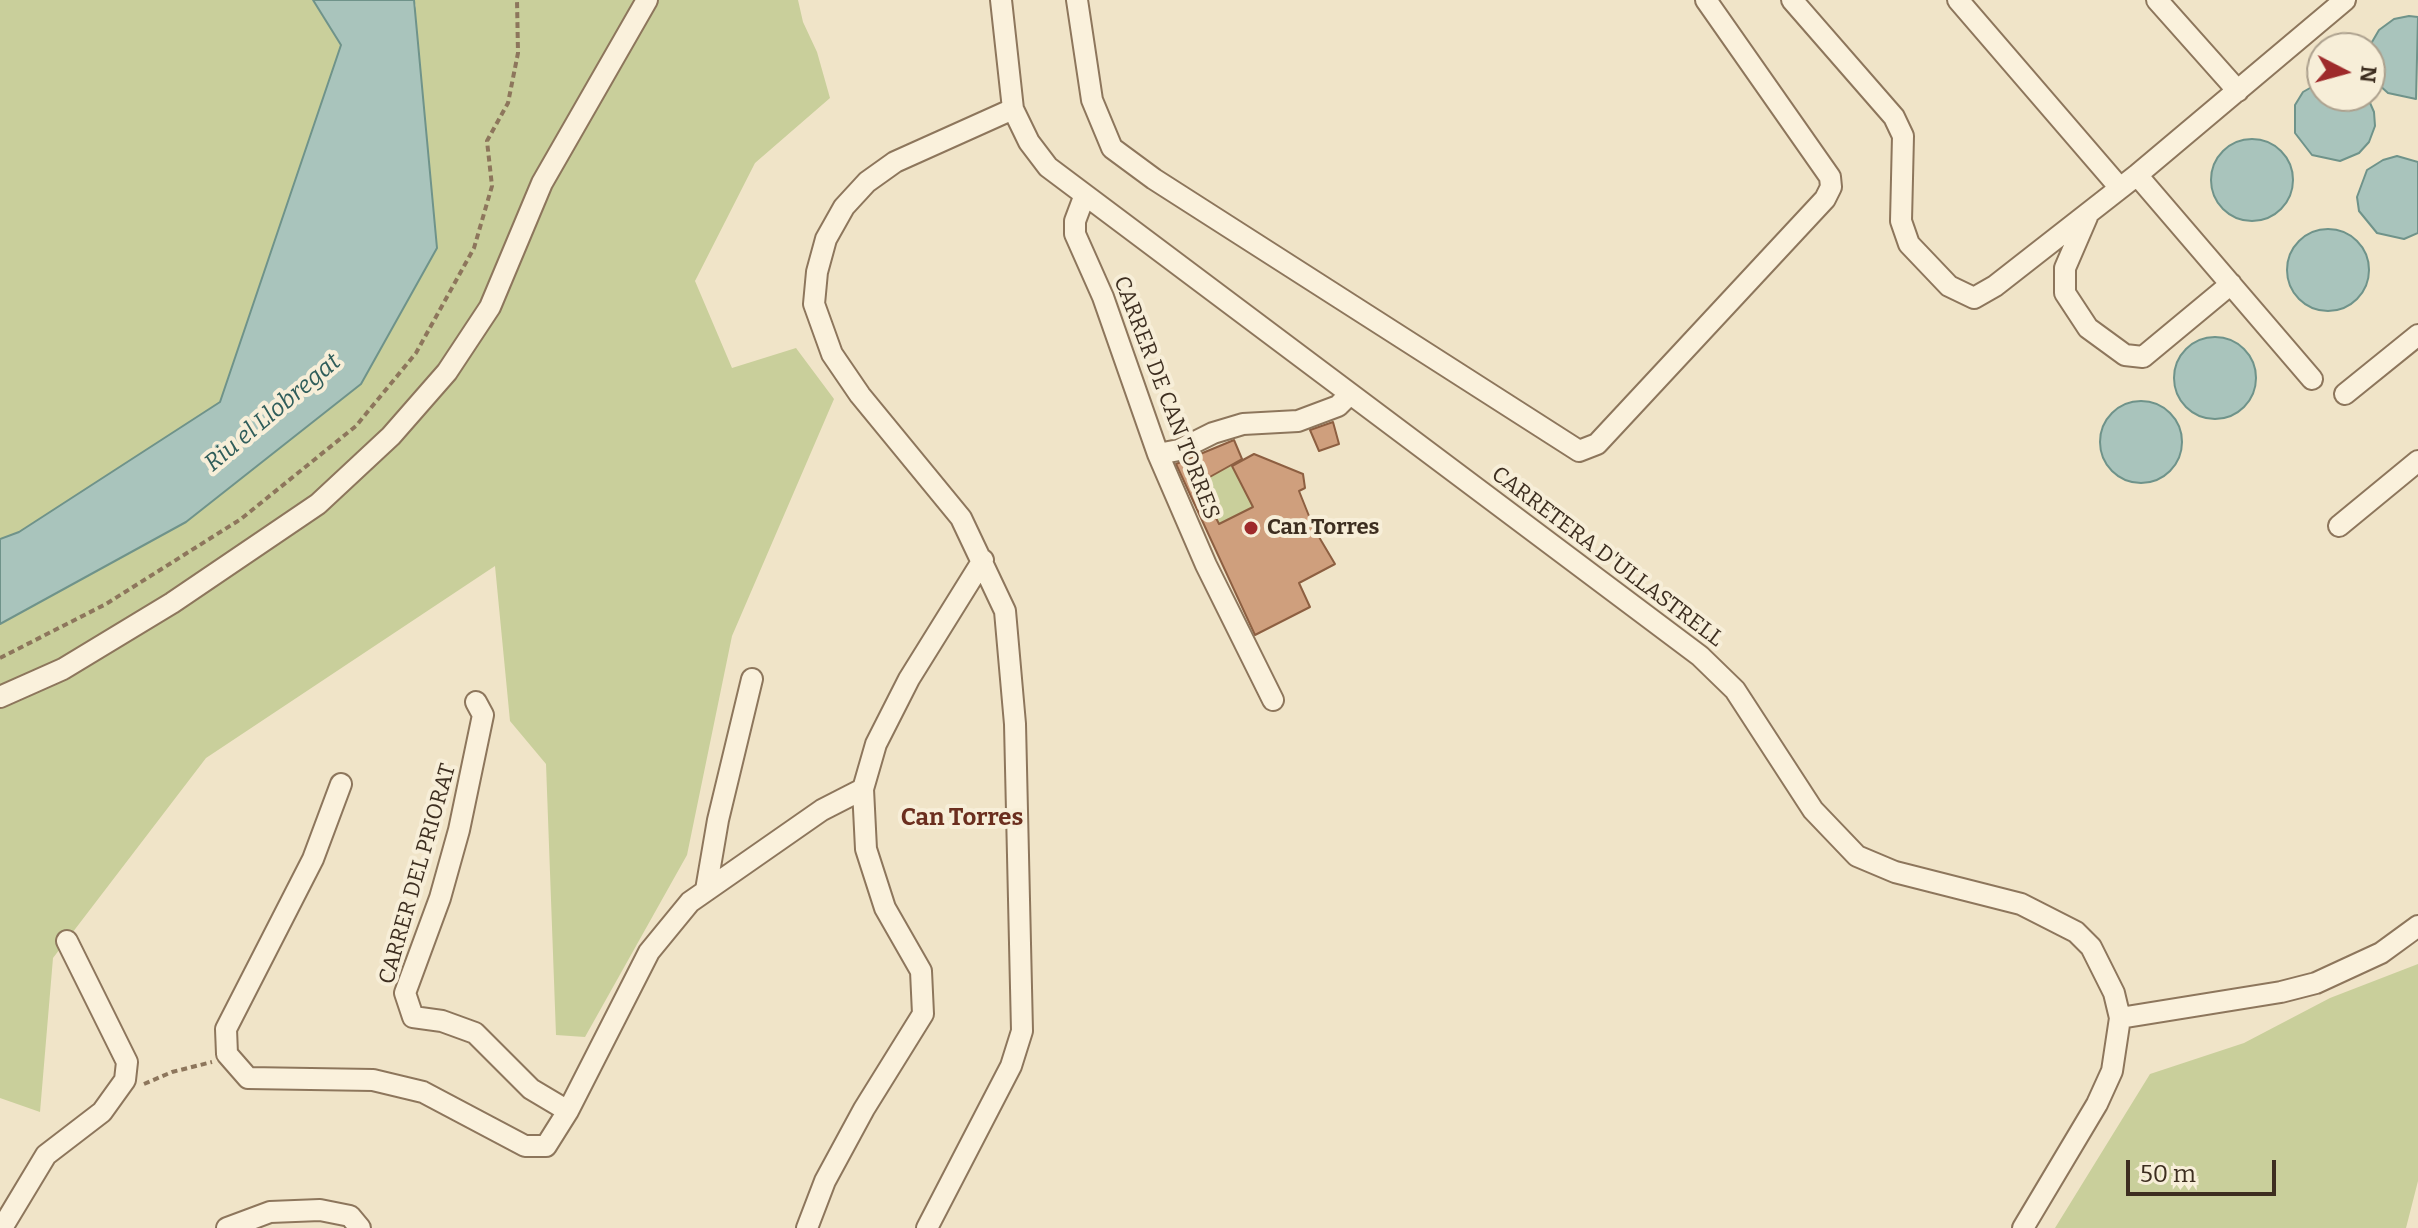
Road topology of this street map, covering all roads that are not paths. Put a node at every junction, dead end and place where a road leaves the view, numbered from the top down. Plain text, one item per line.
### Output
1 (647, 0) edge
2 (1001, 0) edge
3 (1077, 0) edge
4 (1706, 0) edge
5 (1792, 0) edge
6 (1958, 0) edge
7 (2157, 0) edge
8 (2345, 0) edge
9 (2238, 91) junction
10 (1013, 109) junction
11 (2137, 175) junction
12 (2120, 188) junction
13 (1084, 197) junction
14 (2088, 213) junction
15 (2231, 284) junction
16 (2418, 335) edge
17 (2312, 379) dead end
18 (1350, 394) junction
19 (2345, 394) dead end
20 (1158, 454) junction
21 (2418, 461) edge
22 (2339, 526) dead end
23 (983, 560) junction
24 (752, 679) dead end
25 (0, 697) edge
26 (1273, 700) dead end
27 (476, 702) dead end
28 (341, 784) dead end
29 (863, 789) junction
30 (706, 890) junction
31 (2418, 926) edge
32 (67, 941) dead end
33 (2120, 1018) junction
34 (568, 1111) junction
35 (2, 1228) edge
36 (227, 1228) edge
37 (360, 1228) edge
38 (807, 1228) edge
39 (927, 1228) edge
40 (2023, 1228) edge

1 - 25 street
2 - 10 street, CARRETERA D'ULLASTRELL
3 - 4 street
5 - 14 street
6 - 12 street
7 - 9 street
8 - 9 street
9 - 11 street
10 - 13 street, CARRETERA D'ULLASTRELL
10 - 23 street
11 - 12 street
11 - 15 street
12 - 14 street
13 - 18 street, CARRETERA D'ULLASTRELL
13 - 20 street, CARRER DE CAN TORRES
14 - 15 street
15 - 17 street
16 - 19 street
18 - 20 street
18 - 33 street, CARRETERA D'ULLASTRELL
20 - 26 street, CARRER DE CAN TORRES
21 - 22 street
23 - 29 street
23 - 39 street
24 - 30 street
27 - 34 street, CARRER DEL PRIORAT
28 - 34 street
29 - 30 street
29 - 38 street
30 - 34 street
31 - 33 street
32 - 35 street
33 - 40 street, CARRETERA D'ULLASTRELL
36 - 37 street

